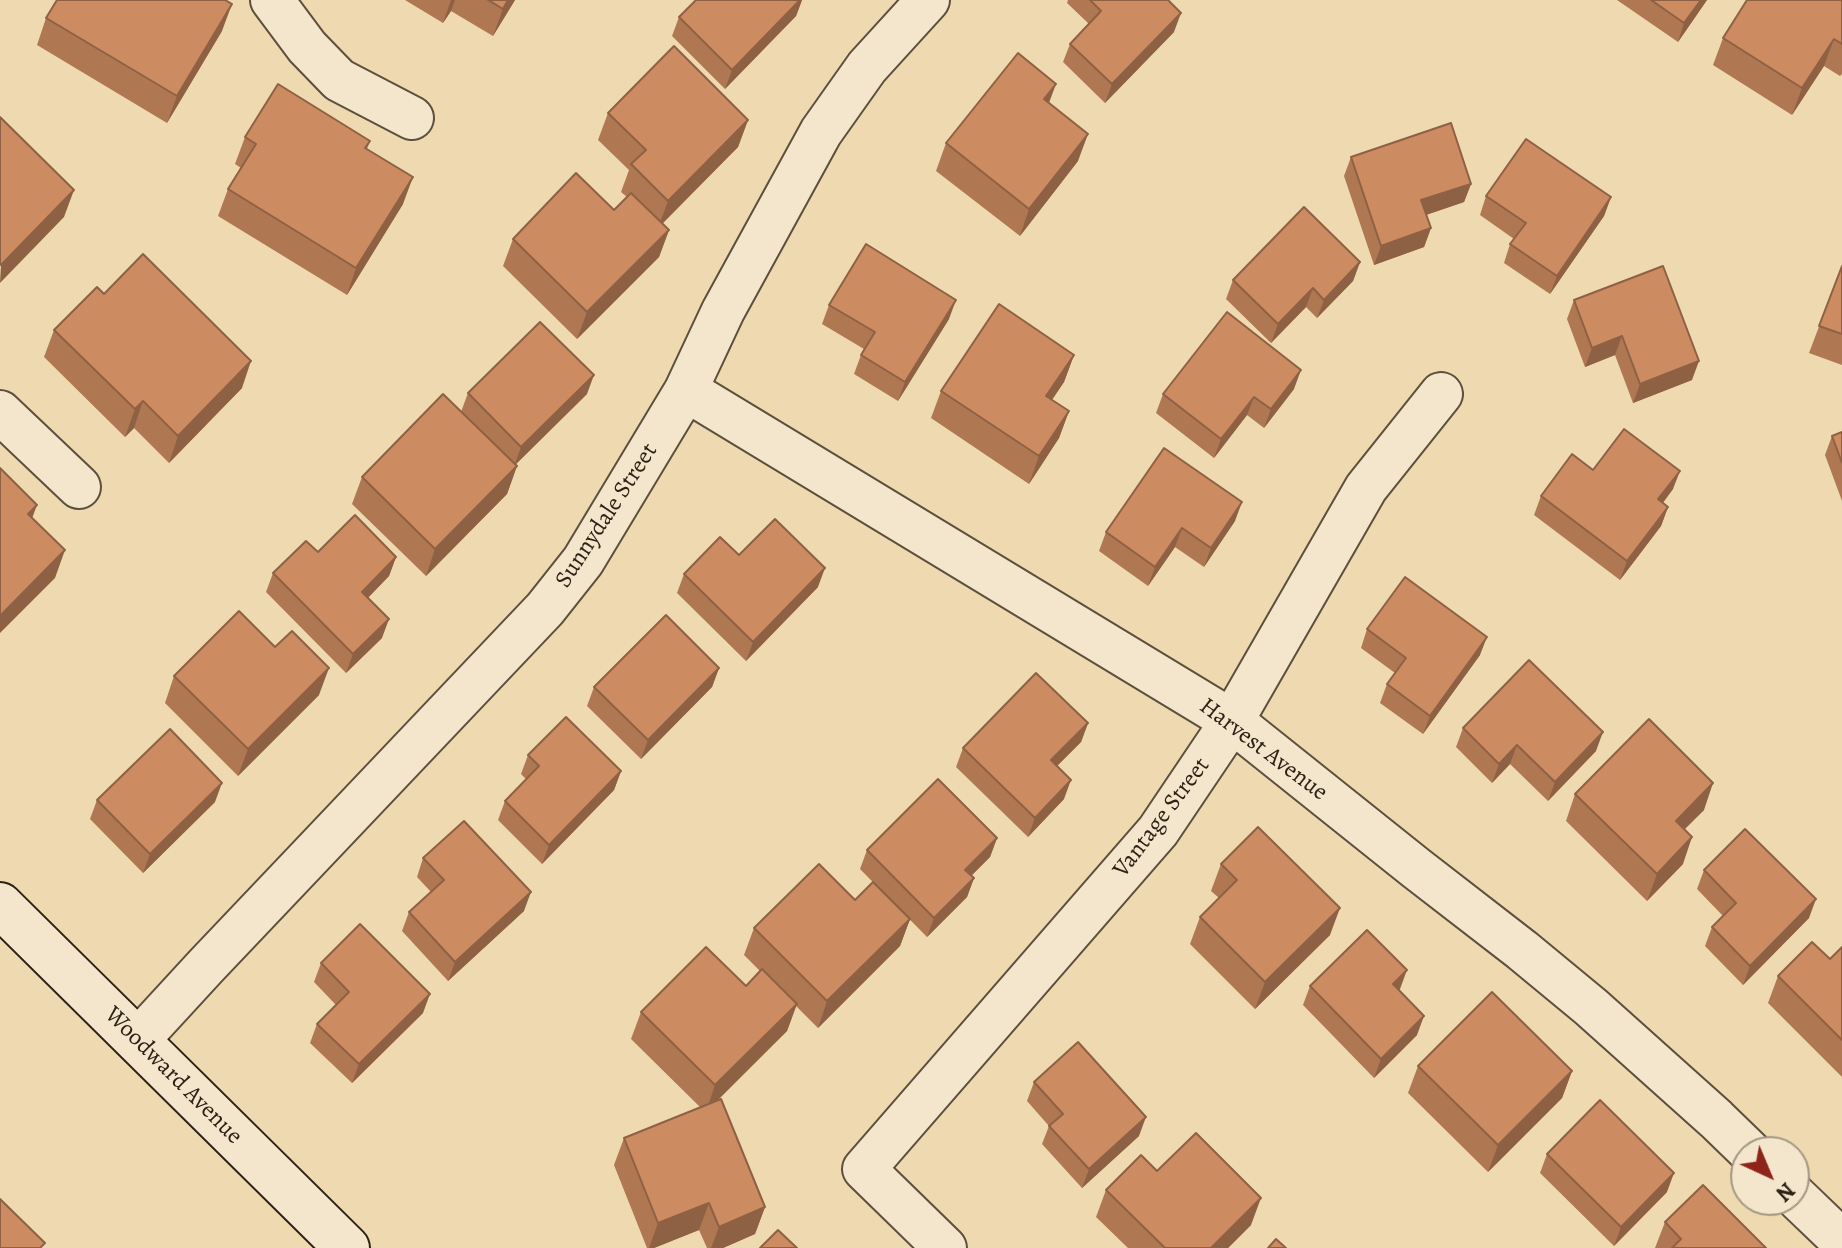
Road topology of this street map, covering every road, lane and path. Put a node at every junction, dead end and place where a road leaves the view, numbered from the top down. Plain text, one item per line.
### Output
1 (272, 0) edge
2 (928, 0) edge
3 (412, 118) dead end
4 (686, 390) junction
5 (1441, 394) dead end
6 (0, 412) edge
7 (79, 487) dead end
8 (1232, 721) junction
9 (0, 905) edge
10 (137, 1041) junction
11 (1734, 1136) edge
12 (1810, 1210) edge
13 (1842, 1241) edge
14 (347, 1248) edge
15 (945, 1248) edge

1 - 3 street
2 - 4 street, Sunnydale Street
4 - 8 street, Harvest Avenue
4 - 10 street, Sunnydale Street
5 - 8 street, Vantage Street
6 - 7 street
8 - 11 street, Harvest Avenue
8 - 15 street, Vantage Street
9 - 10 main road, Woodward Avenue
10 - 14 main road, Woodward Avenue
12 - 13 street

